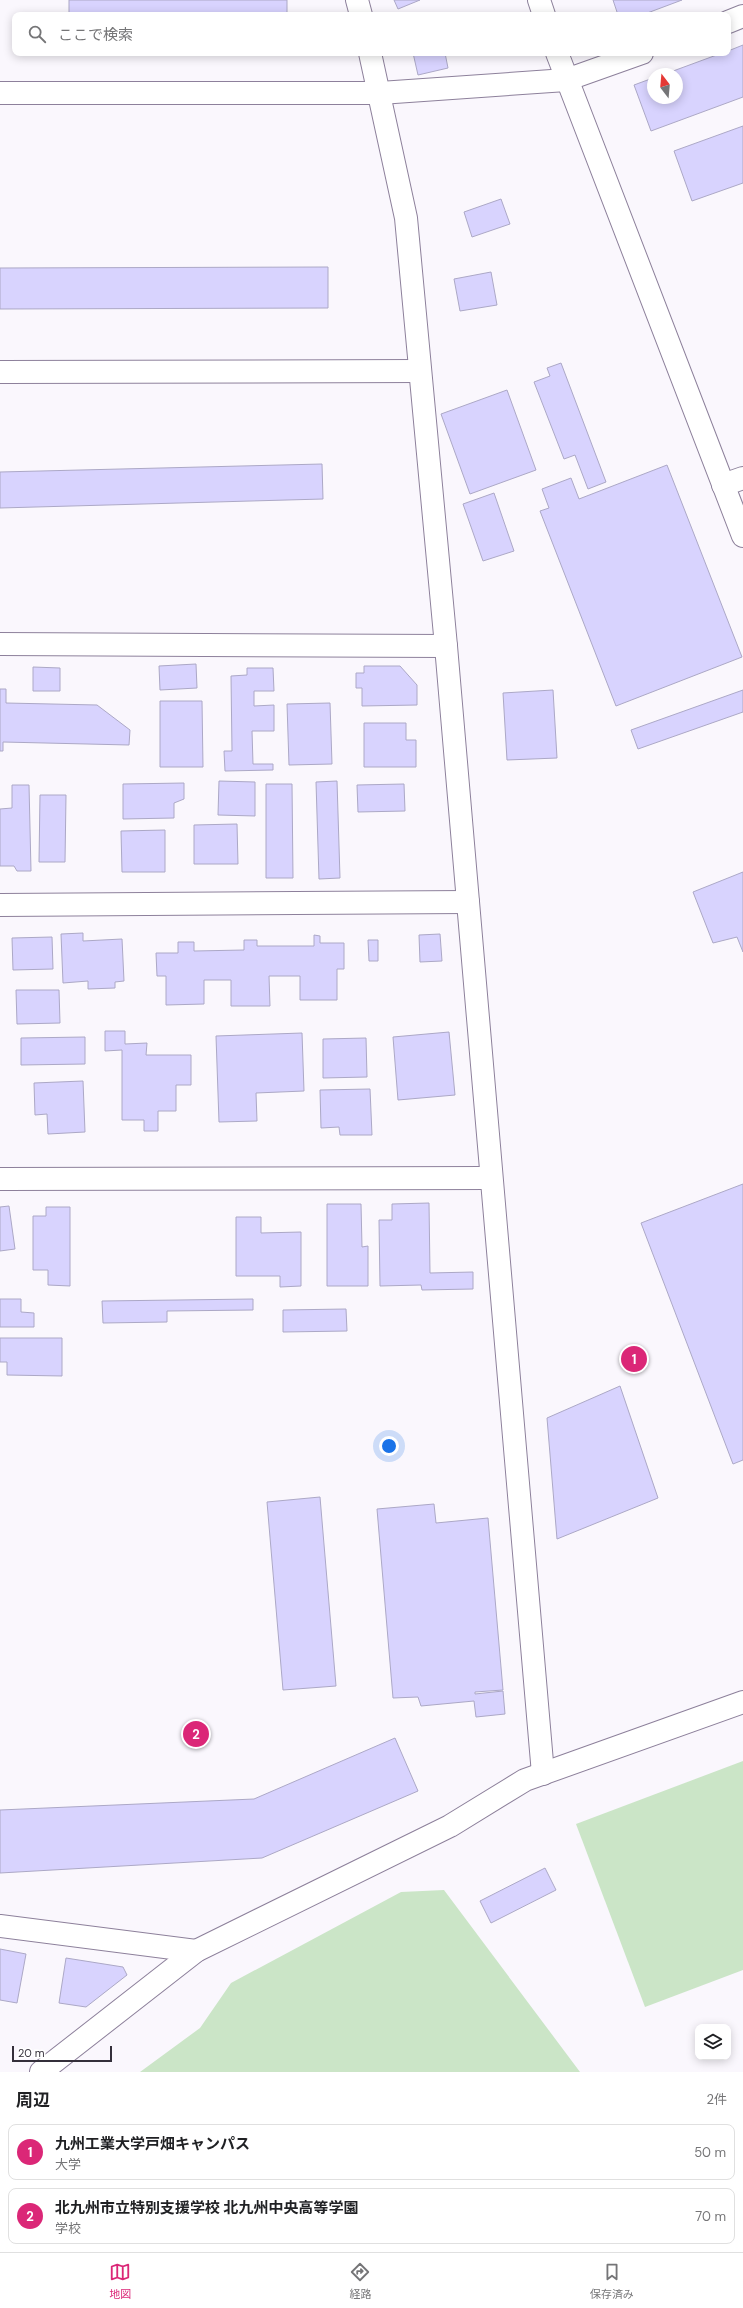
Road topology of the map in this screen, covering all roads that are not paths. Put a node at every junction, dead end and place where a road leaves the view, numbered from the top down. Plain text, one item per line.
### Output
1 (357, 0) edge
2 (538, 0) edge
3 (360, 12) edge
4 (543, 12) edge
5 (743, 16) edge
6 (731, 21) edge
7 (371, 56) edge
8 (558, 56) edge
9 (634, 56) edge
10 (566, 80) junction
11 (0, 93) edge
12 (380, 93) junction
13 (420, 371) junction
14 (0, 372) edge
15 (743, 478) edge
16 (723, 486) junction
17 (743, 536) edge
18 (0, 644) edge
19 (446, 646) junction
20 (468, 902) junction
21 (0, 905) edge
22 (490, 1178) junction
23 (0, 1179) edge
24 (743, 1702) edge
25 (543, 1774) junction
26 (0, 1926) edge
27 (196, 1951) junction
28 (41, 2072) edge

1 - 3 street
2 - 4 street
5 - 6 street
7 - 12 street
8 - 10 street
9 - 10 street
10 - 12 street
10 - 16 street
11 - 12 street
12 - 13 street
13 - 14 street
13 - 19 street
15 - 16 street
16 - 17 street
18 - 19 street
19 - 20 street
20 - 21 street
20 - 22 street
22 - 23 street
22 - 25 street
24 - 25 street
25 - 27 street
26 - 27 street
27 - 28 street

